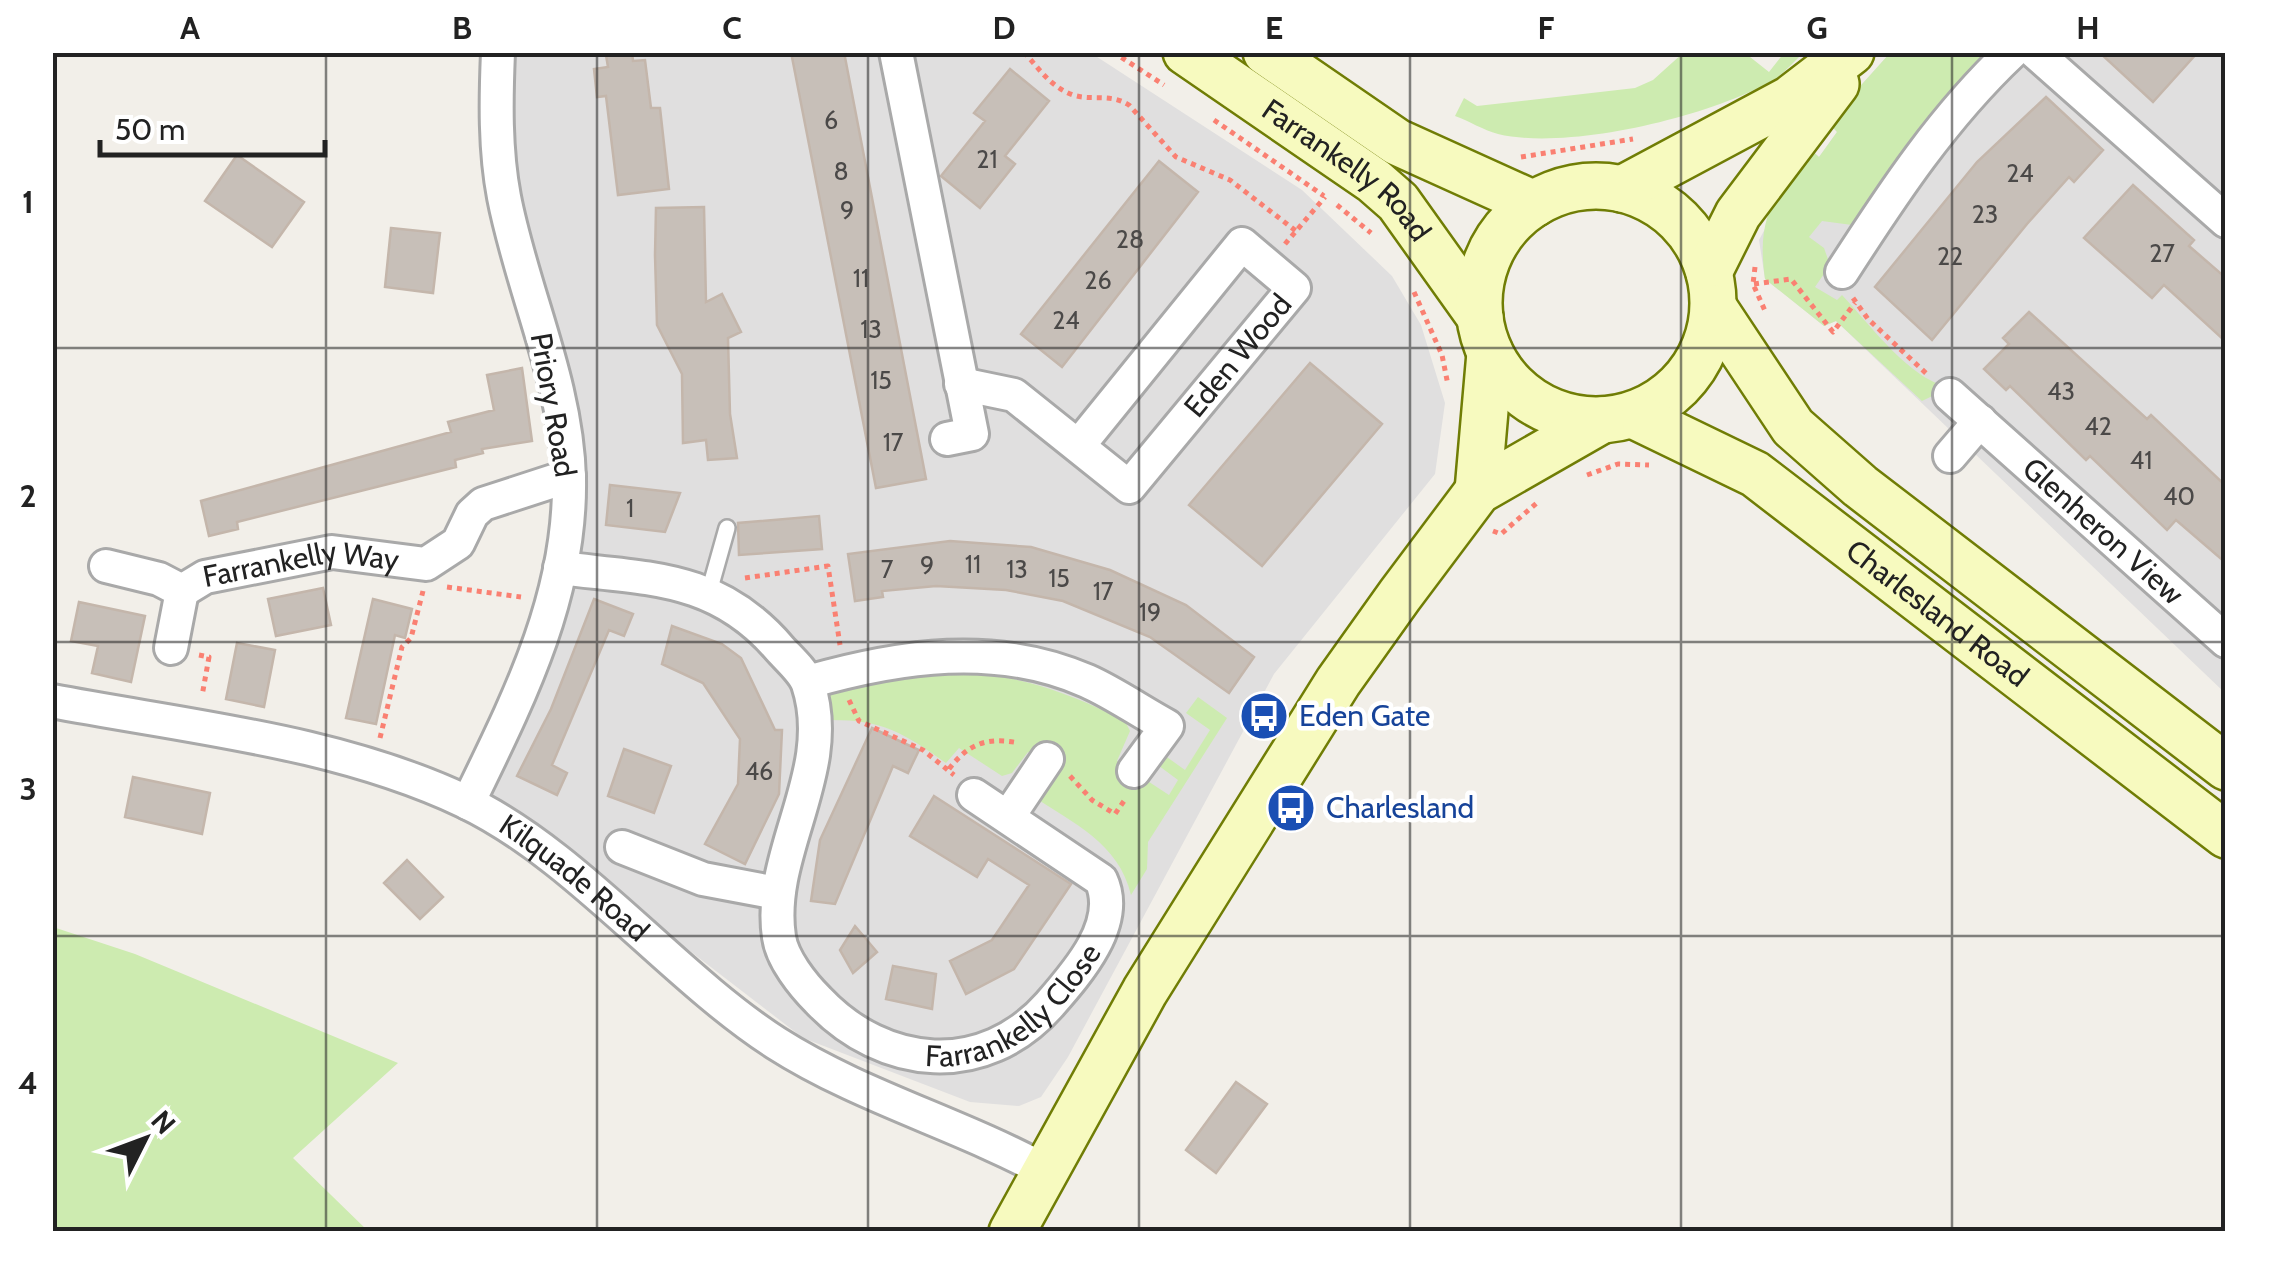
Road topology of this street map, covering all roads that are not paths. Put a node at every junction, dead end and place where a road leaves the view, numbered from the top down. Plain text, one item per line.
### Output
1 (498, 52) edge
2 (896, 52) edge
3 (1266, 52) edge
4 (1854, 52) edge
5 (2012, 52) edge
6 (2036, 52) edge
7 (1180, 72) edge
8 (1622, 188) junction
9 (1534, 204) junction
10 (2226, 221) edge
11 (1842, 272) road end
12 (1711, 290) junction
13 (1485, 334) junction
14 (962, 384) junction
15 (1950, 394) road end
16 (1617, 418) junction
17 (1980, 421) junction
18 (947, 439) dead end
19 (1079, 445) junction
20 (1950, 456) dead end
21 (569, 476) junction
22 (1469, 503) junction
23 (728, 528) dead end
24 (106, 566) dead end
25 (560, 568) junction
26 (182, 591) junction
27 (709, 592) junction
28 (2226, 641) edge
29 (171, 648) dead end
30 (808, 682) junction
31 (52, 701) edge
32 (1046, 759) dead end
33 (2226, 767) edge
34 (1134, 770) dead end
35 (974, 795) dead end
36 (468, 803) junction
37 (1008, 817) junction
38 (2226, 835) edge
39 (622, 847) dead end
40 (777, 893) junction
41 (1044, 1170) junction
42 (1012, 1232) edge

1 - 21 street, Priory Road
2 - 14 street
3 - 9 main road, Farrankelly Road
4 - 8 main road
4 - 12 main road
5 - 11 street
6 - 10 street
7 - 13 main road, Farrankelly Road
8 - 9 main road
8 - 12 main road
9 - 13 main road
12 - 16 main road
12 - 33 main road, Charlesland Road
13 - 16 main road
13 - 22 main road
14 - 18 street
14 - 19 street, Eden Wood
15 - 17 street, Glenheron View
16 - 22 main road
16 - 38 main road, Charlesland Road
17 - 20 street
17 - 28 street, Glenheron View
19 - 19 street, Eden Wood
21 - 25 street, Priory Road
21 - 26 street, Farrankelly Way
22 - 41 main road
23 - 27 lane
24 - 26 street, Farrankelly Way
25 - 27 street
25 - 36 street, Priory Road
26 - 29 street, Farrankelly Way
27 - 30 street
30 - 34 street
30 - 40 street, Farrankelly Close
31 - 36 street, Kilquade Road
32 - 37 street
35 - 37 street, Farrankelly Close
36 - 41 street, Kilquade Road
37 - 40 street, Farrankelly Close
39 - 40 street
41 - 42 main road

